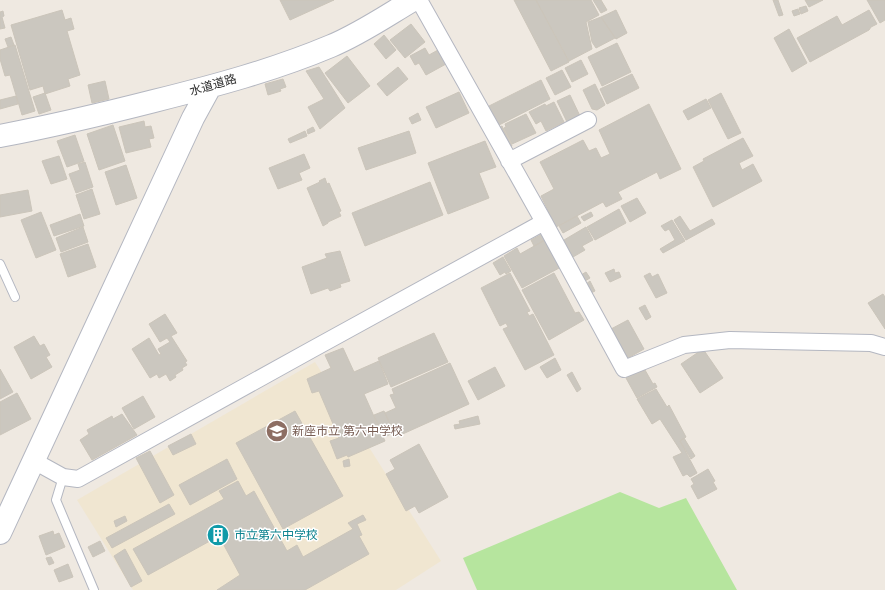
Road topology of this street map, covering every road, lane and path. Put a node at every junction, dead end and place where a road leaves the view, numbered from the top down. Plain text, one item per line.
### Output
1 (413, 0) edge
2 (419, 0) edge
3 (210, 87) junction
4 (588, 120) dead end
5 (0, 136) edge
6 (509, 161) junction
7 (544, 222) junction
8 (0, 264) edge
9 (14, 297) dead end
10 (885, 347) edge
11 (34, 461) junction
12 (63, 477) junction
13 (0, 533) edge
14 (94, 590) edge

1 - 3 street, 水道道路
2 - 6 street
3 - 5 street, 水道道路
3 - 11 street
4 - 6 street
6 - 7 street
7 - 10 street
7 - 12 street
8 - 9 lane
11 - 12 street
11 - 13 street
12 - 14 lane

